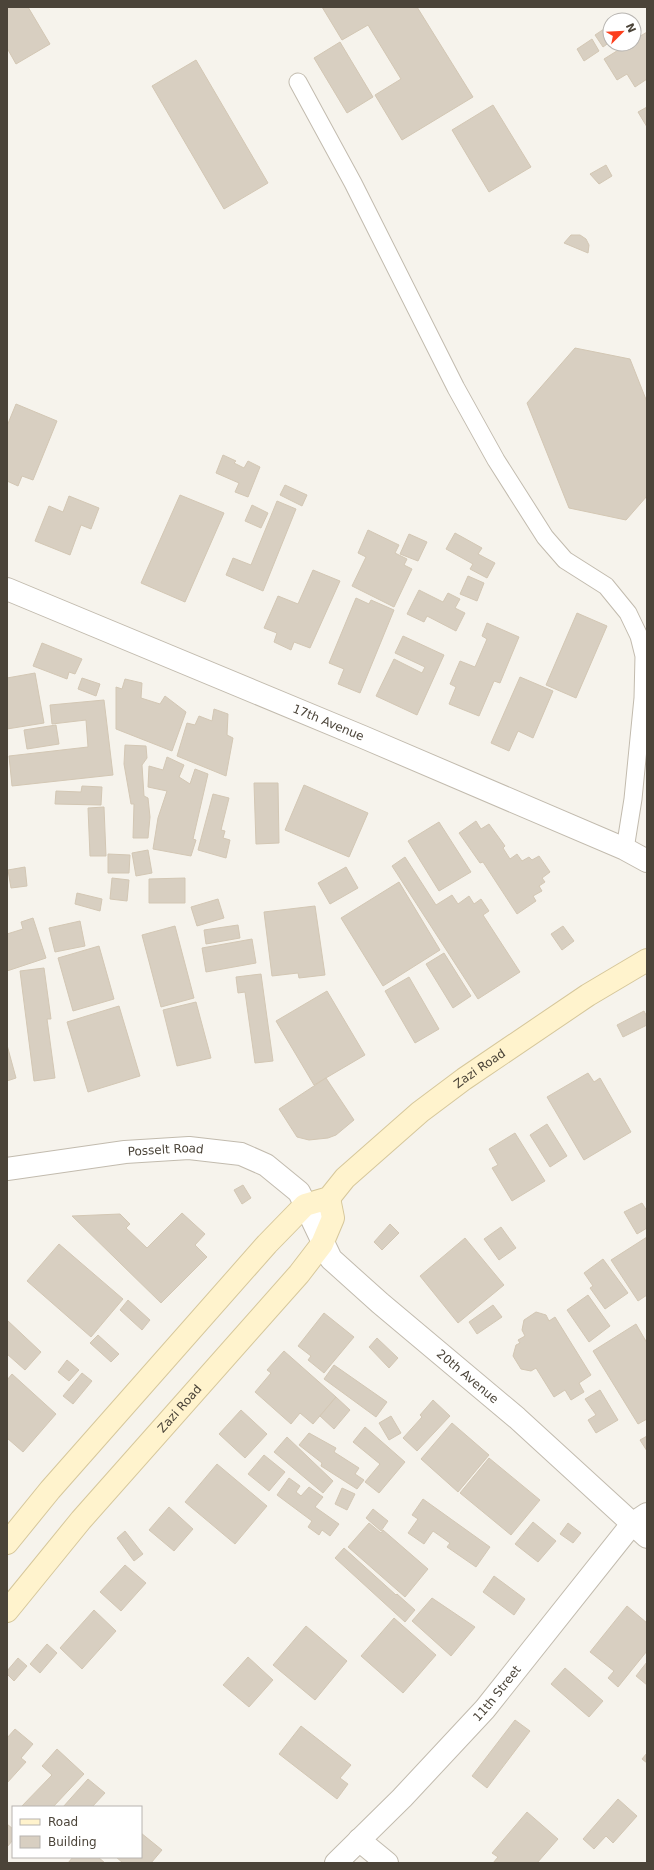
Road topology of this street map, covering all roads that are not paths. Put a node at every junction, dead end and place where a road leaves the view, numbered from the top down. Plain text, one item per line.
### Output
1 (298, 82) dead end
2 (7, 589) edge
3 (625, 849) junction
4 (647, 861) edge
5 (647, 960) edge
6 (7, 1169) edge
7 (329, 1198) junction
8 (305, 1205) junction
9 (322, 1244) junction
10 (642, 1525) edge
11 (7, 1543) edge
12 (7, 1612) edge
13 (359, 1840) junction
14 (336, 1863) edge
15 (388, 1863) edge

1 - 3 lane
2 - 3 street, 17th Avenue
3 - 4 street, 17th Avenue
5 - 7 street, Zazi Road
6 - 8 street, Posselt Road
7 - 8 street
7 - 9 street, Zazi Road
8 - 9 street, 20th Avenue
8 - 11 street
9 - 10 street, 20th Avenue
9 - 12 street, Zazi Road
10 - 13 street, 11th Street
13 - 14 street, 11th Street
13 - 15 street

